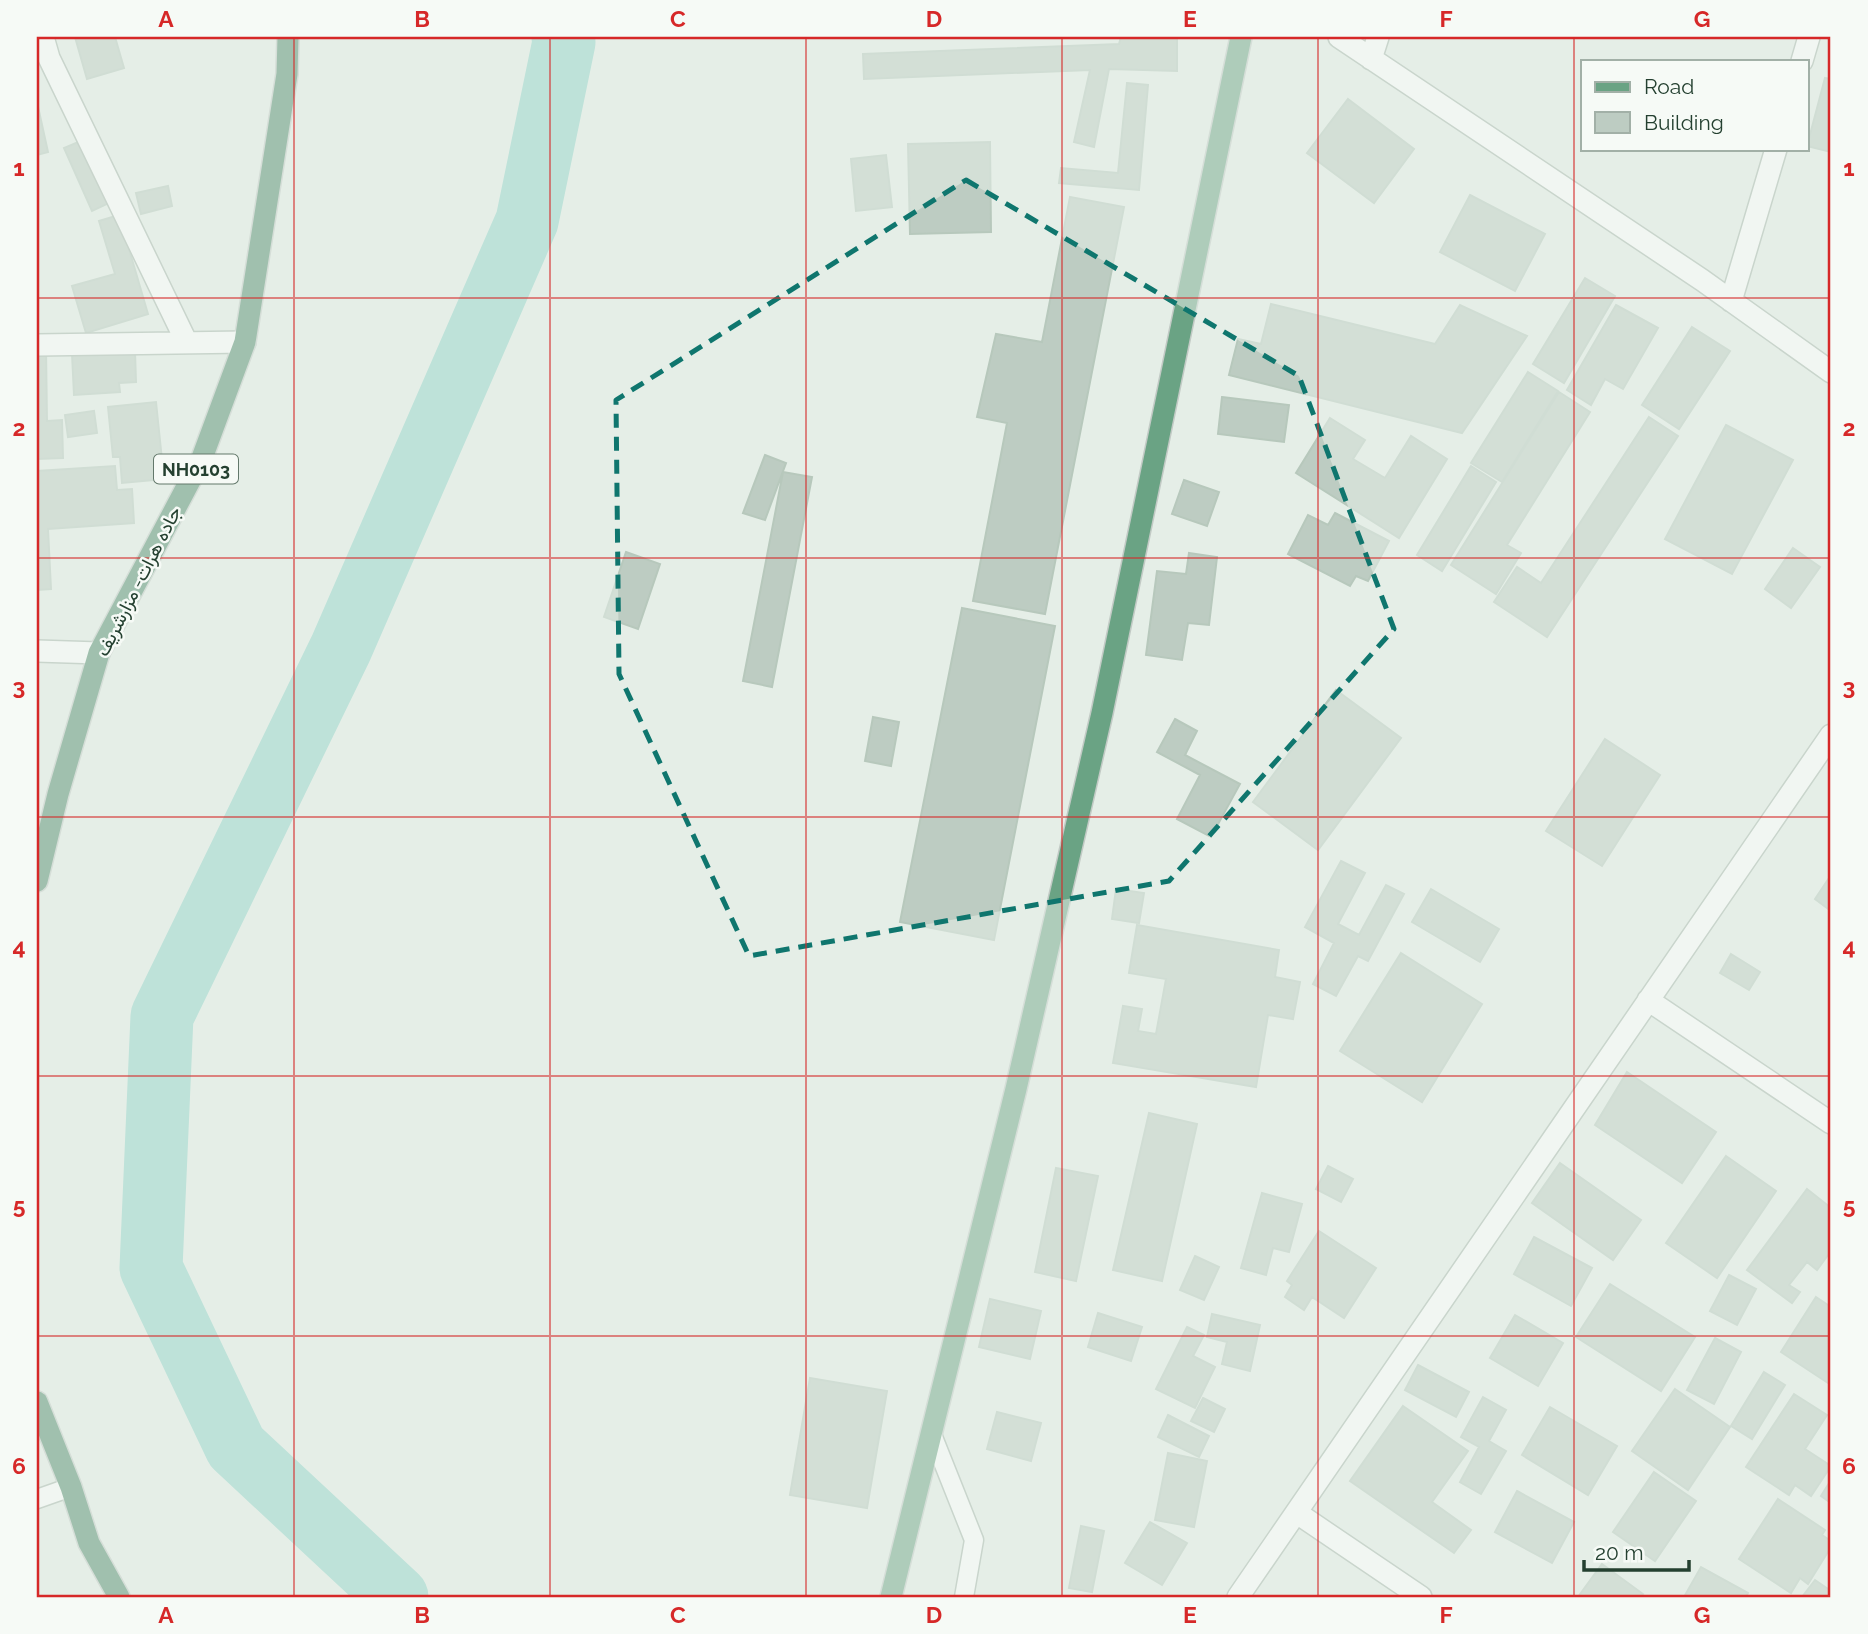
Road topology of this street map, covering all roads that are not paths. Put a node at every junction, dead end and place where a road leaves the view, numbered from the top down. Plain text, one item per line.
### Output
1 (43, 37) edge
2 (288, 37) edge
3 (1241, 37) edge
4 (1339, 37) edge
5 (1378, 37) edge
6 (1809, 37) edge
7 (1371, 59) junction
8 (1802, 60) edge
9 (1776, 150) edge
10 (1731, 301) junction
11 (245, 342) junction
12 (187, 343) junction
13 (37, 345) edge
14 (1831, 372) edge
15 (37, 651) edge
16 (99, 653) junction
17 (1831, 735) edge
18 (37, 881) edge
19 (1648, 1000) junction
20 (1831, 1123) edge
21 (37, 1402) edge
22 (931, 1432) junction
23 (71, 1487) junction
24 (37, 1499) edge
25 (1297, 1513) junction
26 (118, 1597) edge
27 (891, 1597) edge
28 (964, 1597) edge
29 (1238, 1597) edge
30 (1421, 1597) edge

1 - 12 street
2 - 11 highway, جاده هرات- مزارشریف / NH0103
3 - 22 main road
4 - 7 street
5 - 7 street
6 - 8 street
7 - 10 street
9 - 10 street
10 - 14 street
11 - 12 street
11 - 16 highway, جاده هرات- مزارشریف / NH0103
12 - 13 street
15 - 16 street
16 - 18 highway, جاده هرات- مزارشریف / NH0103
17 - 19 street
19 - 20 street
19 - 25 street
21 - 23 highway
22 - 27 main road
22 - 28 lane
23 - 24 lane
23 - 26 highway
25 - 29 street
25 - 30 street

